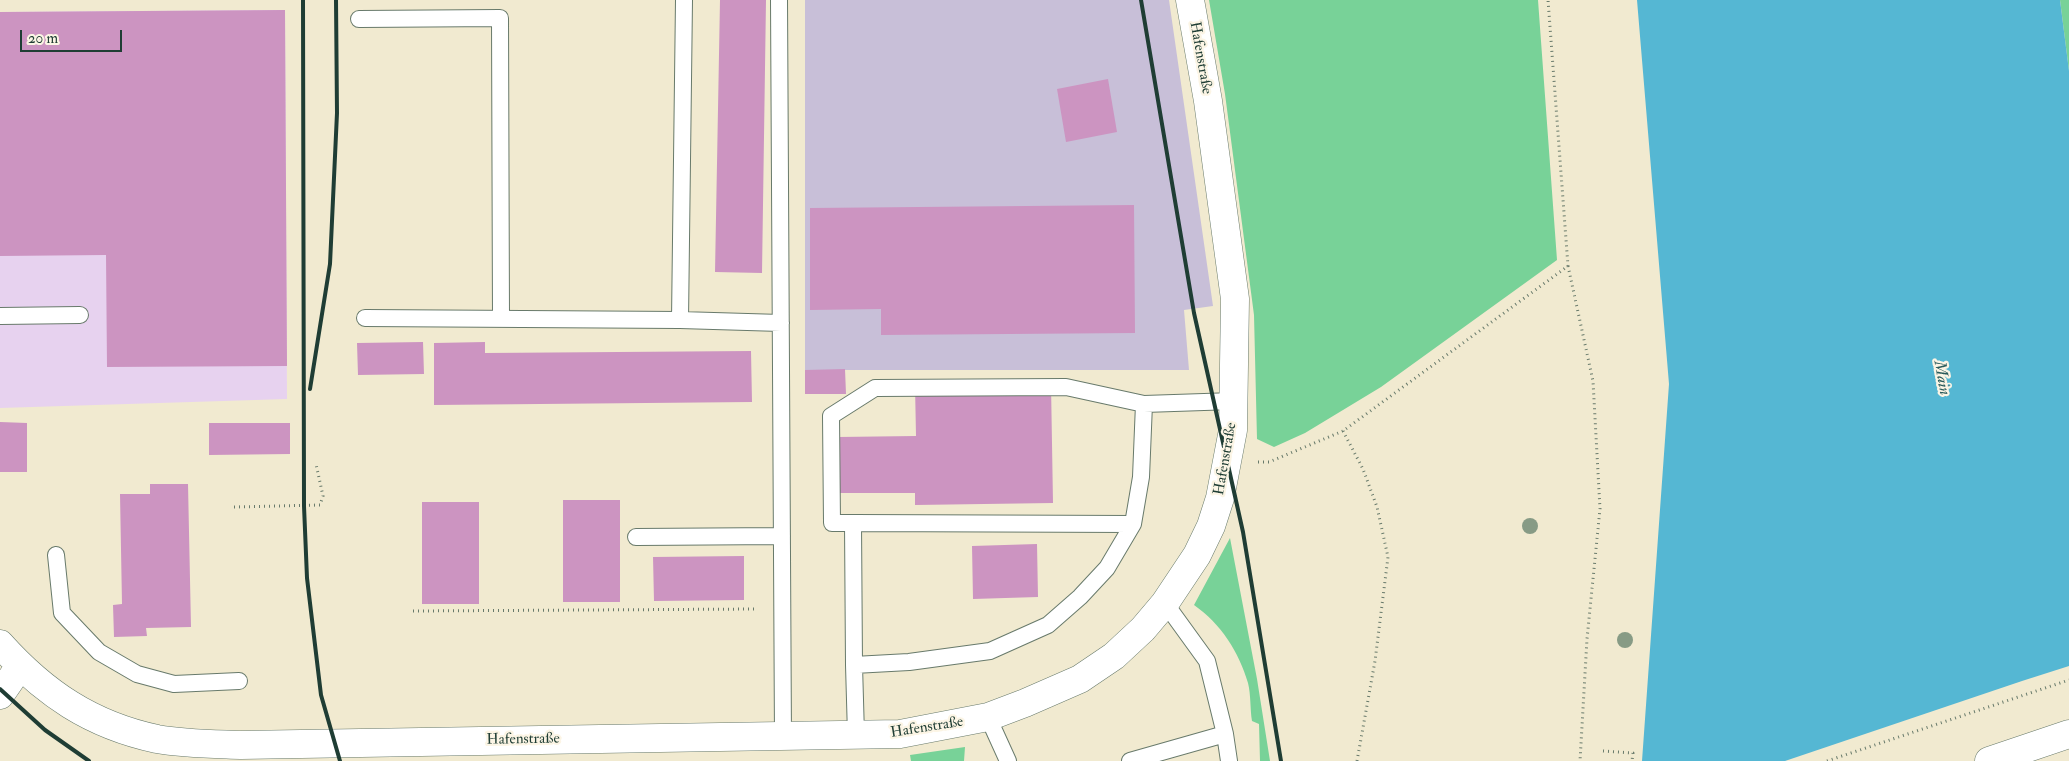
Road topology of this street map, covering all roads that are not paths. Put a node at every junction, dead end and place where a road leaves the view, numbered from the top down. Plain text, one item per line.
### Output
1 (684, 0) edge
2 (779, 0) edge
3 (1190, 0) edge
4 (359, 19) dead end
5 (80, 315) dead end
6 (0, 316) edge
7 (365, 318) dead end
8 (502, 319) junction
9 (680, 320) junction
10 (781, 323) junction
11 (1234, 401) junction
12 (1144, 404) junction
13 (853, 523) junction
14 (1132, 524) junction
15 (782, 536) junction
16 (636, 537) dead end
17 (56, 555) dead end
18 (1165, 603) junction
19 (0, 644) edge
20 (854, 665) junction
21 (20, 666) junction
22 (239, 682) dead end
23 (0, 695) edge
24 (988, 717) junction
25 (1225, 734) junction
26 (2069, 734) edge
27 (856, 735) junction
28 (783, 738) junction
29 (1008, 761) edge
30 (1130, 761) edge
31 (1229, 761) edge
32 (1989, 761) edge

1 - 9 lane
2 - 10 lane
3 - 11 main road, Hafenstraße
4 - 8 lane
5 - 6 lane
7 - 8 lane
8 - 9 lane
9 - 10 lane
10 - 15 lane
11 - 12 lane
11 - 18 main road, Hafenstraße
12 - 13 lane
12 - 14 lane
13 - 14 lane
13 - 20 lane
14 - 20 lane
15 - 16 lane
15 - 28 lane
17 - 22 lane
18 - 24 main road, Hafenstraße
18 - 25 lane
19 - 21 main road, Hafenstraße
20 - 27 lane
21 - 23 main road
21 - 28 main road, Hafenstraße
24 - 27 main road, Hafenstraße
24 - 29 lane
25 - 30 lane
25 - 31 lane
26 - 32 main road
27 - 28 main road, Hafenstraße

